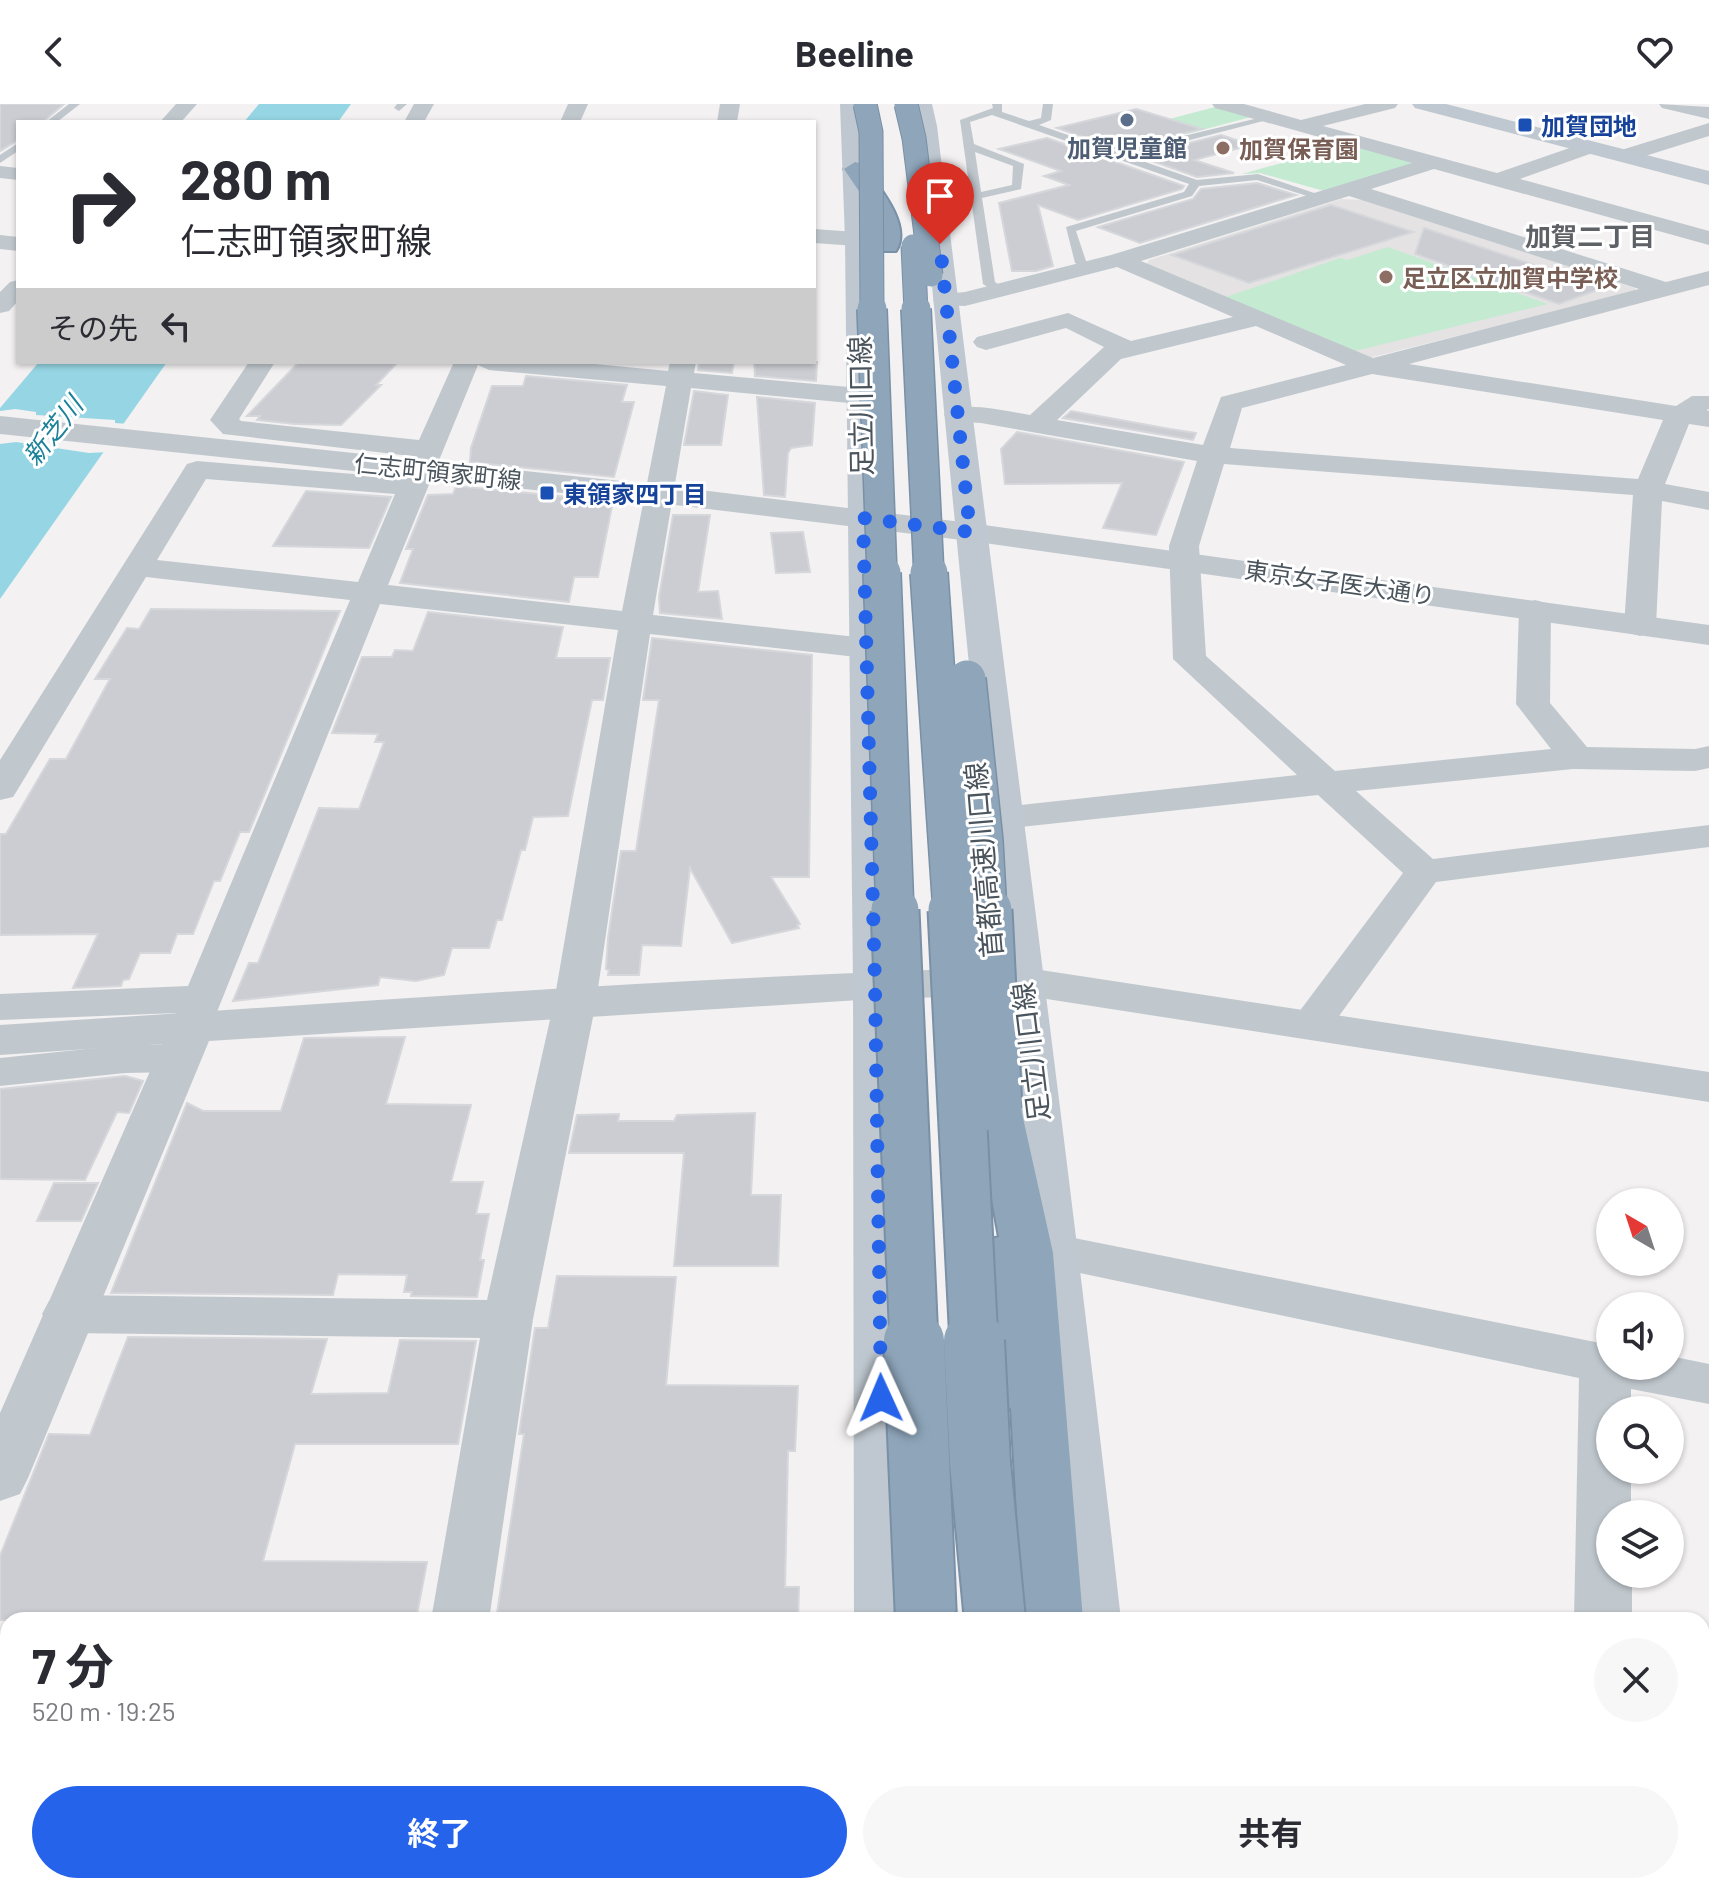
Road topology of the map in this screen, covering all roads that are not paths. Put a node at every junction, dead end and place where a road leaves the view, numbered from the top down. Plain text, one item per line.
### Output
1 (75, 104) edge
2 (187, 104) edge
3 (424, 104) edge
4 (850, 104) edge
5 (865, 104) edge
6 (906, 104) edge
7 (922, 104) edge
8 (1048, 104) edge
9 (1222, 104) edge
10 (1388, 104) edge
11 (1422, 104) edge
12 (1669, 104) edge
13 (994, 108) edge
14 (405, 111) edge
15 (1709, 113) edge
16 (1267, 117) junction
17 (54, 120) edge
18 (172, 120) edge
19 (1026, 125) junction
20 (1302, 126) junction
21 (1709, 129) edge
22 (967, 145) junction
23 (1591, 147) junction
24 (16, 148) edge
25 (1118, 155) junction
26 (1626, 156) junction
27 (0, 160) edge
28 (1435, 162) junction
29 (932, 169) junction
30 (1709, 178) edge
31 (1499, 179) junction
32 (1196, 183) junction
33 (1350, 189) junction
34 (1468, 190) dead end
35 (976, 196) junction
36 (1323, 198) junction
37 (1440, 199) dead end
38 (1585, 203) junction
39 (1411, 209) junction
40 (1678, 230) junction
41 (816, 236) edge
42 (1491, 236) junction
43 (1709, 238) edge
44 (886, 244) junction
45 (1119, 260) junction
46 (1582, 264) junction
47 (1090, 268) junction
48 (1709, 278) edge
49 (16, 289) edge
50 (1000, 290) junction
51 (1664, 290) junction
52 (945, 300) junction
53 (1709, 303) edge
54 (0, 306) edge
55 (1256, 319) junction
56 (986, 342) dead end
57 (1128, 349) junction
58 (261, 364) edge
59 (466, 364) edge
60 (532, 364) edge
61 (1371, 366) junction
62 (682, 371) edge
63 (860, 396) junction
64 (1709, 398) edge
65 (958, 415) junction
66 (1679, 415) junction
67 (1709, 419) edge
68 (0, 425) edge
69 (1036, 425) junction
70 (1213, 455) junction
71 (421, 469) junction
72 (1648, 489) junction
73 (659, 494) junction
74 (1709, 501) edge
75 (863, 518) junction
76 (970, 532) junction
77 (1183, 559) junction
78 (137, 567) junction
79 (369, 593) junction
80 (1535, 610) junction
81 (636, 622) junction
82 (1640, 626) junction
83 (1709, 635) edge
84 (866, 648) junction
85 (1709, 757) edge
86 (1577, 758) junction
87 (889, 774) junction
88 (1329, 782) junction
89 (0, 789) edge
90 (1003, 818) junction
91 (1707, 838) edge
92 (1424, 872) junction
93 (1021, 981) junction
94 (875, 985) junction
95 (575, 1002) junction
96 (0, 1007) edge
97 (1311, 1024) junction
98 (190, 1028) junction
99 (0, 1040) edge
100 (0, 1072) edge
101 (1709, 1087) edge
102 (998, 1109) junction
103 (1054, 1252) junction
104 (67, 1314) junction
105 (508, 1319) junction
106 (1596, 1362) edge
107 (1684, 1379) edge
108 (1610, 1380) edge
109 (1709, 1384) edge
110 (0, 1478) edge
111 (461, 1612) edge
112 (884, 1612) edge
113 (926, 1612) edge
114 (994, 1612) edge
115 (1005, 1612) edge
116 (1052, 1612) edge
117 (1090, 1612) edge
118 (1603, 1612) edge

1 - 17 lane
2 - 18 street
3 - 14 street
4 - 44 main road, 足立川口線
5 - 87 highway, bridge
6 - 102 highway, 首都高速川口線, bridge
7 - 29 main road, 足立川口線
8 - 19 lane
9 - 16 street
10 - 20 street
11 - 23 main road
12 - 15 street
13 - 19 lane
13 - 22 lane
16 - 20 street
16 - 25 lane
19 - 25 lane
20 - 28 street
21 - 26 street
22 - 35 lane
22 - 35 lane
23 - 26 main road
23 - 31 street
24 - 27 lane
25 - 32 lane
26 - 30 main road
28 - 31 street
28 - 33 street
29 - 44 highway
29 - 52 main road, 足立川口線
31 - 34 street
31 - 38 street
32 - 36 lane
32 - 47 lane
33 - 36 street
33 - 39 street
35 - 50 lane
36 - 45 street
37 - 39 street
38 - 40 street
38 - 42 street
39 - 42 street
40 - 43 street
40 - 46 street
41 - 44 street
42 - 46 street
44 - 63 main road, 足立川口線
44 - 87 highway, bridge
44 - 114 highway, bridge
45 - 47 street
45 - 55 street
46 - 51 street
47 - 50 street
48 - 51 street
49 - 54 street
50 - 52 street
51 - 53 street
51 - 61 street
52 - 65 main road, 足立川口線
55 - 57 street
55 - 61 street
56 - 57 street
57 - 69 street
58 - 71 street
59 - 71 street
60 - 62 street
61 - 66 street
61 - 70 street
62 - 63 street
62 - 73 street
63 - 75 main road, 足立川口線
64 - 66 street
65 - 69 street
65 - 76 main road, 足立川口線
66 - 67 street
66 - 72 street
68 - 71 street, 仁志町領家町線
69 - 70 street
70 - 72 street
70 - 77 street
71 - 73 street, 仁志町領家町線
71 - 78 street
71 - 79 street
72 - 74 street
72 - 82 street
73 - 75 street, 仁志町領家町線
73 - 81 street
75 - 76 street, 仁志町領家町線
75 - 84 main road, 足立川口線
76 - 77 street, 東京女子医大通り
76 - 90 main road, 足立川口線
77 - 80 street, 東京女子医大通り
77 - 88 street
78 - 79 street
78 - 89 street
79 - 81 street
79 - 98 street
80 - 82 street, 東京女子医大通り
80 - 86 street
81 - 84 street
81 - 95 street
82 - 83 street, 東京女子医大通り
84 - 94 main road, 足立川口線
85 - 86 street
86 - 88 street
87 - 113 highway, bridge
88 - 90 street
88 - 92 street
90 - 93 main road, 足立川口線
91 - 92 street
92 - 97 street
93 - 94 street
93 - 97 street
93 - 103 main road, 足立川口線
94 - 95 street
94 - 112 main road, 足立川口線
95 - 98 street
95 - 105 street
96 - 98 street
97 - 101 street
98 - 99 street
98 - 100 street
98 - 104 street
102 - 115 highway, 首都高速川口線
102 - 116 highway
103 - 106 street
103 - 117 main road, 足立川口線
104 - 105 street
104 - 110 street
105 - 111 street
107 - 109 street
108 - 118 street

